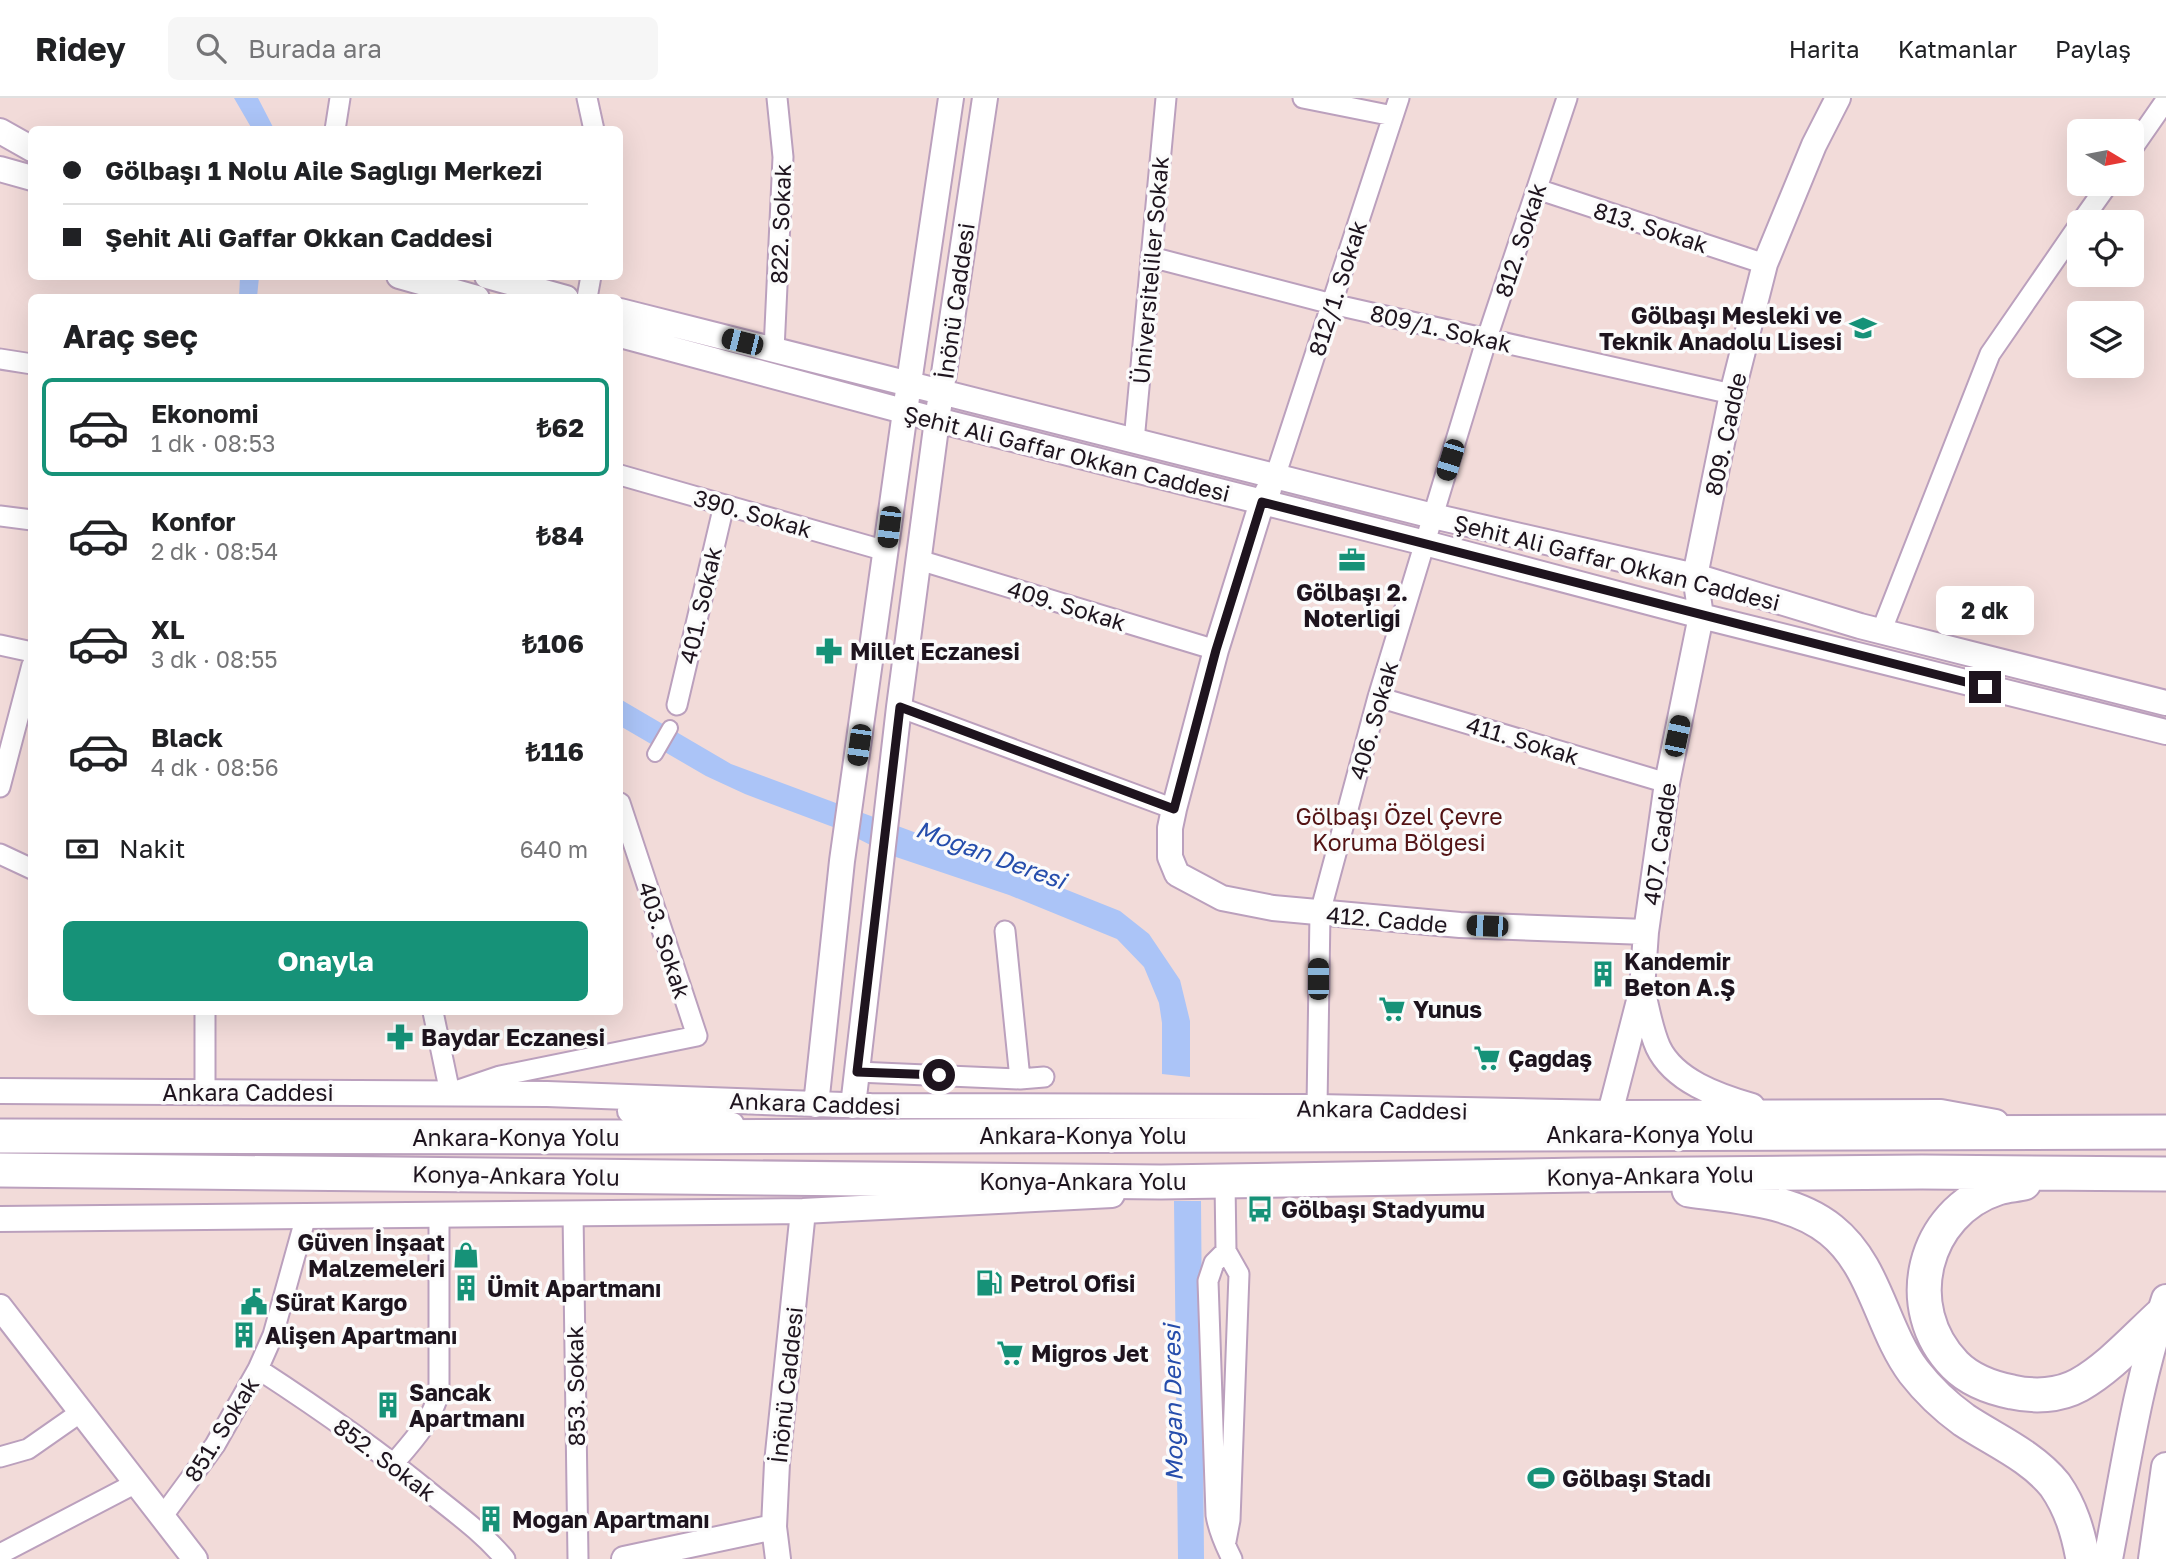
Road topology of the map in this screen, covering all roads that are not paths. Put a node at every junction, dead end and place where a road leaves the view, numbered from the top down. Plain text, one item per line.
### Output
1 (340, 98) edge
2 (587, 98) edge
3 (777, 98) edge
4 (951, 98) edge
5 (985, 98) edge
6 (1166, 98) edge
7 (1303, 98) edge
8 (1567, 98) edge
9 (1838, 98) edge
10 (2166, 100) edge
11 (1396, 107) edge
12 (336, 126) edge
13 (593, 126) edge
14 (0, 131) edge
15 (2144, 132) edge
16 (28, 147) edge
17 (0, 169) edge
18 (28, 177) edge
19 (1536, 189) junction
20 (2067, 243) edge
21 (1151, 257) junction
22 (1765, 264) junction
23 (413, 280) edge
24 (501, 280) edge
25 (463, 294) edge
26 (552, 294) edge
27 (1332, 304) junction
28 (623, 312) edge
29 (623, 336) edge
30 (1487, 338) junction
31 (774, 350) junction
32 (0, 359) edge
33 (28, 363) edge
34 (909, 383) junction
35 (942, 392) junction
36 (1732, 394) junction
37 (905, 412) junction
38 (937, 421) junction
39 (1135, 441) junction
40 (623, 476) edge
41 (1275, 477) junction
42 (1262, 502) junction
43 (724, 505) junction
44 (0, 516) edge
45 (1433, 516) junction
46 (28, 520) edge
47 (1425, 543) junction
48 (886, 551) junction
49 (919, 560) junction
50 (1695, 576) junction
51 (1701, 616) junction
52 (1881, 632) junction
53 (0, 645) edge
54 (1216, 650) junction
55 (28, 651) edge
56 (28, 680) edge
57 (1378, 697) junction
58 (2166, 703) edge
59 (677, 705) dead end
60 (900, 707) junction
61 (670, 728) dead end
62 (2166, 732) edge
63 (655, 754) dead end
64 (854, 778) junction
65 (1667, 783) junction
66 (0, 787) edge
67 (890, 788) junction
68 (1174, 809) junction
69 (623, 816) edge
70 (0, 854) edge
71 (842, 861) junction
72 (28, 867) edge
73 (880, 869) junction
74 (1320, 913) junction
75 (1005, 931) dead end
76 (1646, 932) junction
77 (1642, 989) junction
78 (205, 1015) edge
79 (434, 1015) edge
80 (857, 1072) junction
81 (1044, 1077) dead end
82 (1020, 1079) junction
83 (0, 1091) edge
84 (205, 1092) junction
85 (450, 1093) junction
86 (853, 1106) junction
87 (1317, 1107) junction
88 (1774, 1112) junction
89 (1610, 1113) junction
90 (816, 1121) junction
91 (2166, 1132) edge
92 (2048, 1133) junction
93 (0, 1136) edge
94 (0, 1170) edge
95 (2086, 1173) junction
96 (2165, 1174) edge
97 (1583, 1175) junction
98 (1161, 1182) junction
99 (1225, 1182) junction
100 (803, 1211) junction
101 (573, 1212) junction
102 (439, 1213) junction
103 (306, 1216) junction
104 (0, 1219) edge
105 (1226, 1251) junction
106 (0, 1307) edge
107 (2163, 1308) edge
108 (258, 1369) junction
109 (81, 1412) junction
110 (0, 1457) edge
111 (394, 1463) junction
112 (2166, 1466) edge
113 (136, 1483) junction
114 (162, 1517) junction
115 (774, 1527) junction
116 (1229, 1550) edge
117 (0, 1554) edge
118 (195, 1559) edge
119 (505, 1559) edge
120 (578, 1559) edge
121 (624, 1559) edge
122 (778, 1559) edge
123 (2083, 1559) edge
124 (2108, 1559) edge
125 (2153, 1559) edge

1 - 12 street
2 - 13 street
3 - 31 street, 822. Sokak
4 - 34 street
5 - 35 street, İnönü Caddesi
6 - 21 street, Üniversiteliler Sokak
7 - 11 street
8 - 19 street, 812. Sokak
9 - 22 street, 809. Cadde
10 - 15 street
11 - 27 street, 812/1. Sokak
14 - 16 street
17 - 18 street
19 - 22 street, 813. Sokak
19 - 30 street, 812. Sokak
20 - 52 street
21 - 27 street, 809/1. Sokak
21 - 39 street, Üniversiteliler Sokak
22 - 36 street, 809. Cadde
23 - 25 street
24 - 26 street
27 - 30 street, 809/1. Sokak
27 - 41 street, 812/1. Sokak
28 - 31 street, Şehit Ali Gaffar Okkan Caddesi
29 - 37 street, Şehit Ali Gaffar Okkan Caddesi
30 - 36 street, 809/1. Sokak
30 - 45 street, 812. Sokak
31 - 34 street, Şehit Ali Gaffar Okkan Caddesi
32 - 33 street
34 - 35 street, Şehit Ali Gaffar Okkan Caddesi
34 - 37 street
35 - 38 street, İnönü Caddesi
35 - 39 street, Şehit Ali Gaffar Okkan Caddesi
36 - 50 street, 809. Cadde
37 - 38 street, Şehit Ali Gaffar Okkan Caddesi
37 - 48 street
38 - 42 street, Şehit Ali Gaffar Okkan Caddesi
38 - 49 street, İnönü Caddesi
39 - 41 street, Şehit Ali Gaffar Okkan Caddesi
40 - 43 street, 390. Sokak
41 - 42 street
41 - 45 street, Şehit Ali Gaffar Okkan Caddesi
42 - 47 street, Şehit Ali Gaffar Okkan Caddesi
42 - 54 street
43 - 48 street, 390. Sokak
43 - 59 street, 401. Sokak
44 - 46 street
45 - 47 street, 812. Sokak
45 - 50 street, Şehit Ali Gaffar Okkan Caddesi
47 - 51 street, Şehit Ali Gaffar Okkan Caddesi
47 - 57 street, 406. Sokak
48 - 64 street
49 - 54 street, 409. Sokak
49 - 60 street, İnönü Caddesi
50 - 51 street, 407. Cadde
50 - 52 street, Şehit Ali Gaffar Okkan Caddesi
51 - 62 street, Şehit Ali Gaffar Okkan Caddesi
51 - 65 street, 407. Cadde
52 - 58 street, Şehit Ali Gaffar Okkan Caddesi
53 - 55 street
54 - 68 street
56 - 66 street
57 - 65 street, 411. Sokak
57 - 74 street, 406. Sokak
60 - 67 street, İnönü Caddesi
60 - 68 street
61 - 63 street
64 - 67 street
64 - 71 street
65 - 76 street, 407. Cadde
67 - 73 street, İnönü Caddesi
68 - 74 street, 412. Cadde
69 - 85 street, 403. Sokak
70 - 72 street
71 - 73 street
71 - 90 street
73 - 80 street, İnönü Caddesi
74 - 76 street, 412. Cadde
74 - 87 street, 406. Sokak
75 - 82 street
76 - 77 street, 407. Cadde
77 - 88 street
77 - 89 street
78 - 84 street
79 - 85 street
80 - 82 street
80 - 86 street, İnönü Caddesi
81 - 82 street
83 - 84 street, Ankara Caddesi
84 - 85 street, Ankara Caddesi
85 - 90 street, Ankara Caddesi
86 - 87 street, Ankara Caddesi
86 - 90 street, Ankara Caddesi
87 - 89 street, Ankara Caddesi
88 - 89 street, Ankara Caddesi
88 - 92 street, Ankara Caddesi
90 - 92 highway, Ankara-Konya Yolu
90 - 93 highway, Ankara-Konya Yolu
91 - 92 highway, Ankara-Konya Yolu
94 - 98 highway, Konya-Ankara Yolu
95 - 96 highway, Konya-Ankara Yolu
95 - 97 highway, Konya-Ankara Yolu
95 - 107 highway
97 - 99 highway, Konya-Ankara Yolu
97 - 123 highway
98 - 99 highway, Konya-Ankara Yolu
98 - 100 street
99 - 105 street
100 - 101 street
100 - 115 street, İnönü Caddesi
101 - 102 street
101 - 120 street, 853. Sokak
102 - 103 street
102 - 111 street
103 - 104 street
103 - 108 street, 851. Sokak
105 - 116 street
105 - 116 street
106 - 109 street
107 - 124 main road
108 - 111 street, 852. Sokak
108 - 114 street, 851. Sokak
109 - 110 street
109 - 113 street
111 - 119 street, 852. Sokak
112 - 125 main road
113 - 114 street
113 - 117 street
114 - 118 street
115 - 121 street
115 - 122 street, İnönü Caddesi

